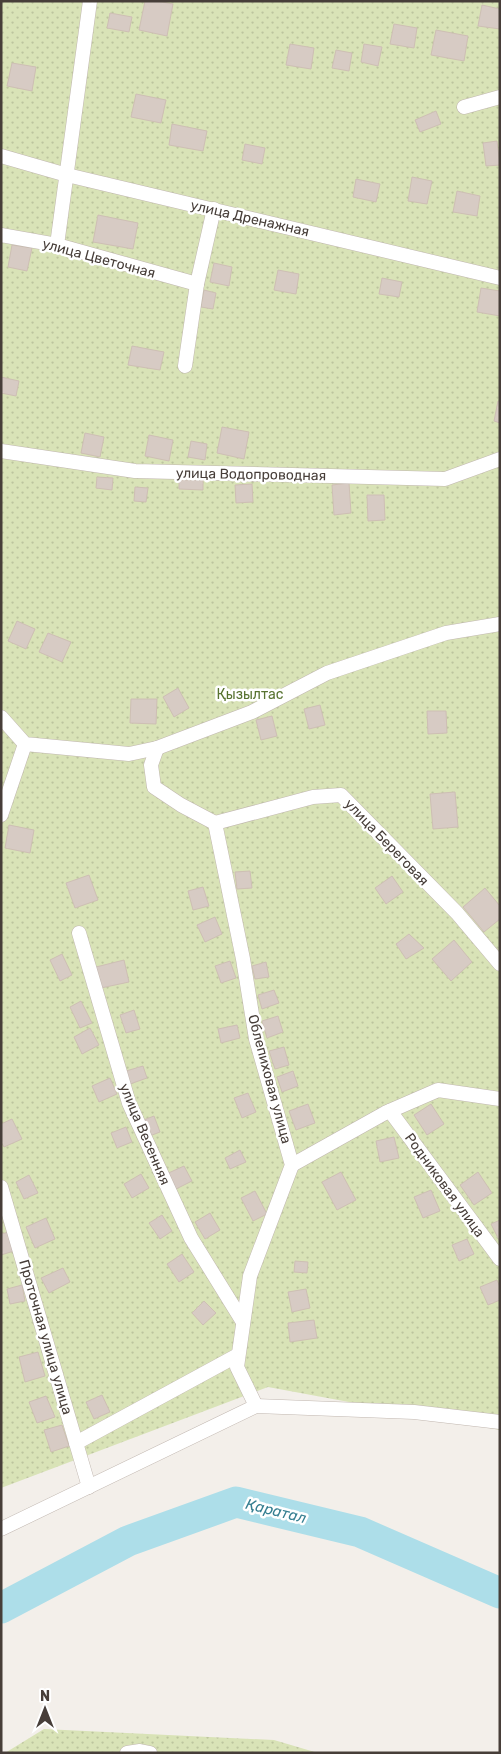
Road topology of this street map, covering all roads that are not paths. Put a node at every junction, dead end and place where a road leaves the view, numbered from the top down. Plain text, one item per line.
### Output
1 (90, 1) edge
2 (500, 97) edge
3 (464, 108) dead end
4 (1, 156) edge
5 (67, 175) junction
6 (214, 209) junction
7 (1, 235) edge
8 (57, 245) junction
9 (500, 278) edge
10 (196, 284) junction
11 (185, 366) dead end
12 (1, 451) edge
13 (500, 459) edge
14 (500, 624) edge
15 (1, 717) edge
16 (25, 744) junction
17 (157, 748) junction
18 (1, 815) edge
19 (214, 823) junction
20 (79, 933) dead end
21 (500, 964) edge
22 (500, 1099) edge
23 (390, 1111) junction
24 (292, 1164) junction
25 (1, 1188) edge
26 (500, 1260) edge
27 (243, 1322) junction
28 (238, 1355) junction
29 (256, 1406) junction
30 (500, 1422) edge
31 (76, 1443) junction
32 (89, 1487) junction
33 (1, 1529) edge

1 - 5 street
2 - 3 street
4 - 5 street, улица Дренажная
5 - 6 street, улица Дренажная
5 - 8 street
6 - 9 street, улица Дренажная
6 - 10 street
7 - 8 street, улица Цветочная
8 - 10 street, улица Цветочная
10 - 11 street
12 - 13 street, улица Водопроводная
14 - 17 street
15 - 16 street
16 - 17 street
16 - 18 street
17 - 19 street
19 - 21 street, улица Береговая
19 - 24 street, Облепиховая улица
20 - 27 street, улица Весенняя
22 - 23 street
23 - 24 street
23 - 26 street, Родниковая улица
24 - 27 street
25 - 31 street, Проточная улица улица
27 - 28 street
28 - 29 street
28 - 31 street
29 - 30 street
29 - 32 street
31 - 32 street, Проточная улица улица
32 - 33 street

